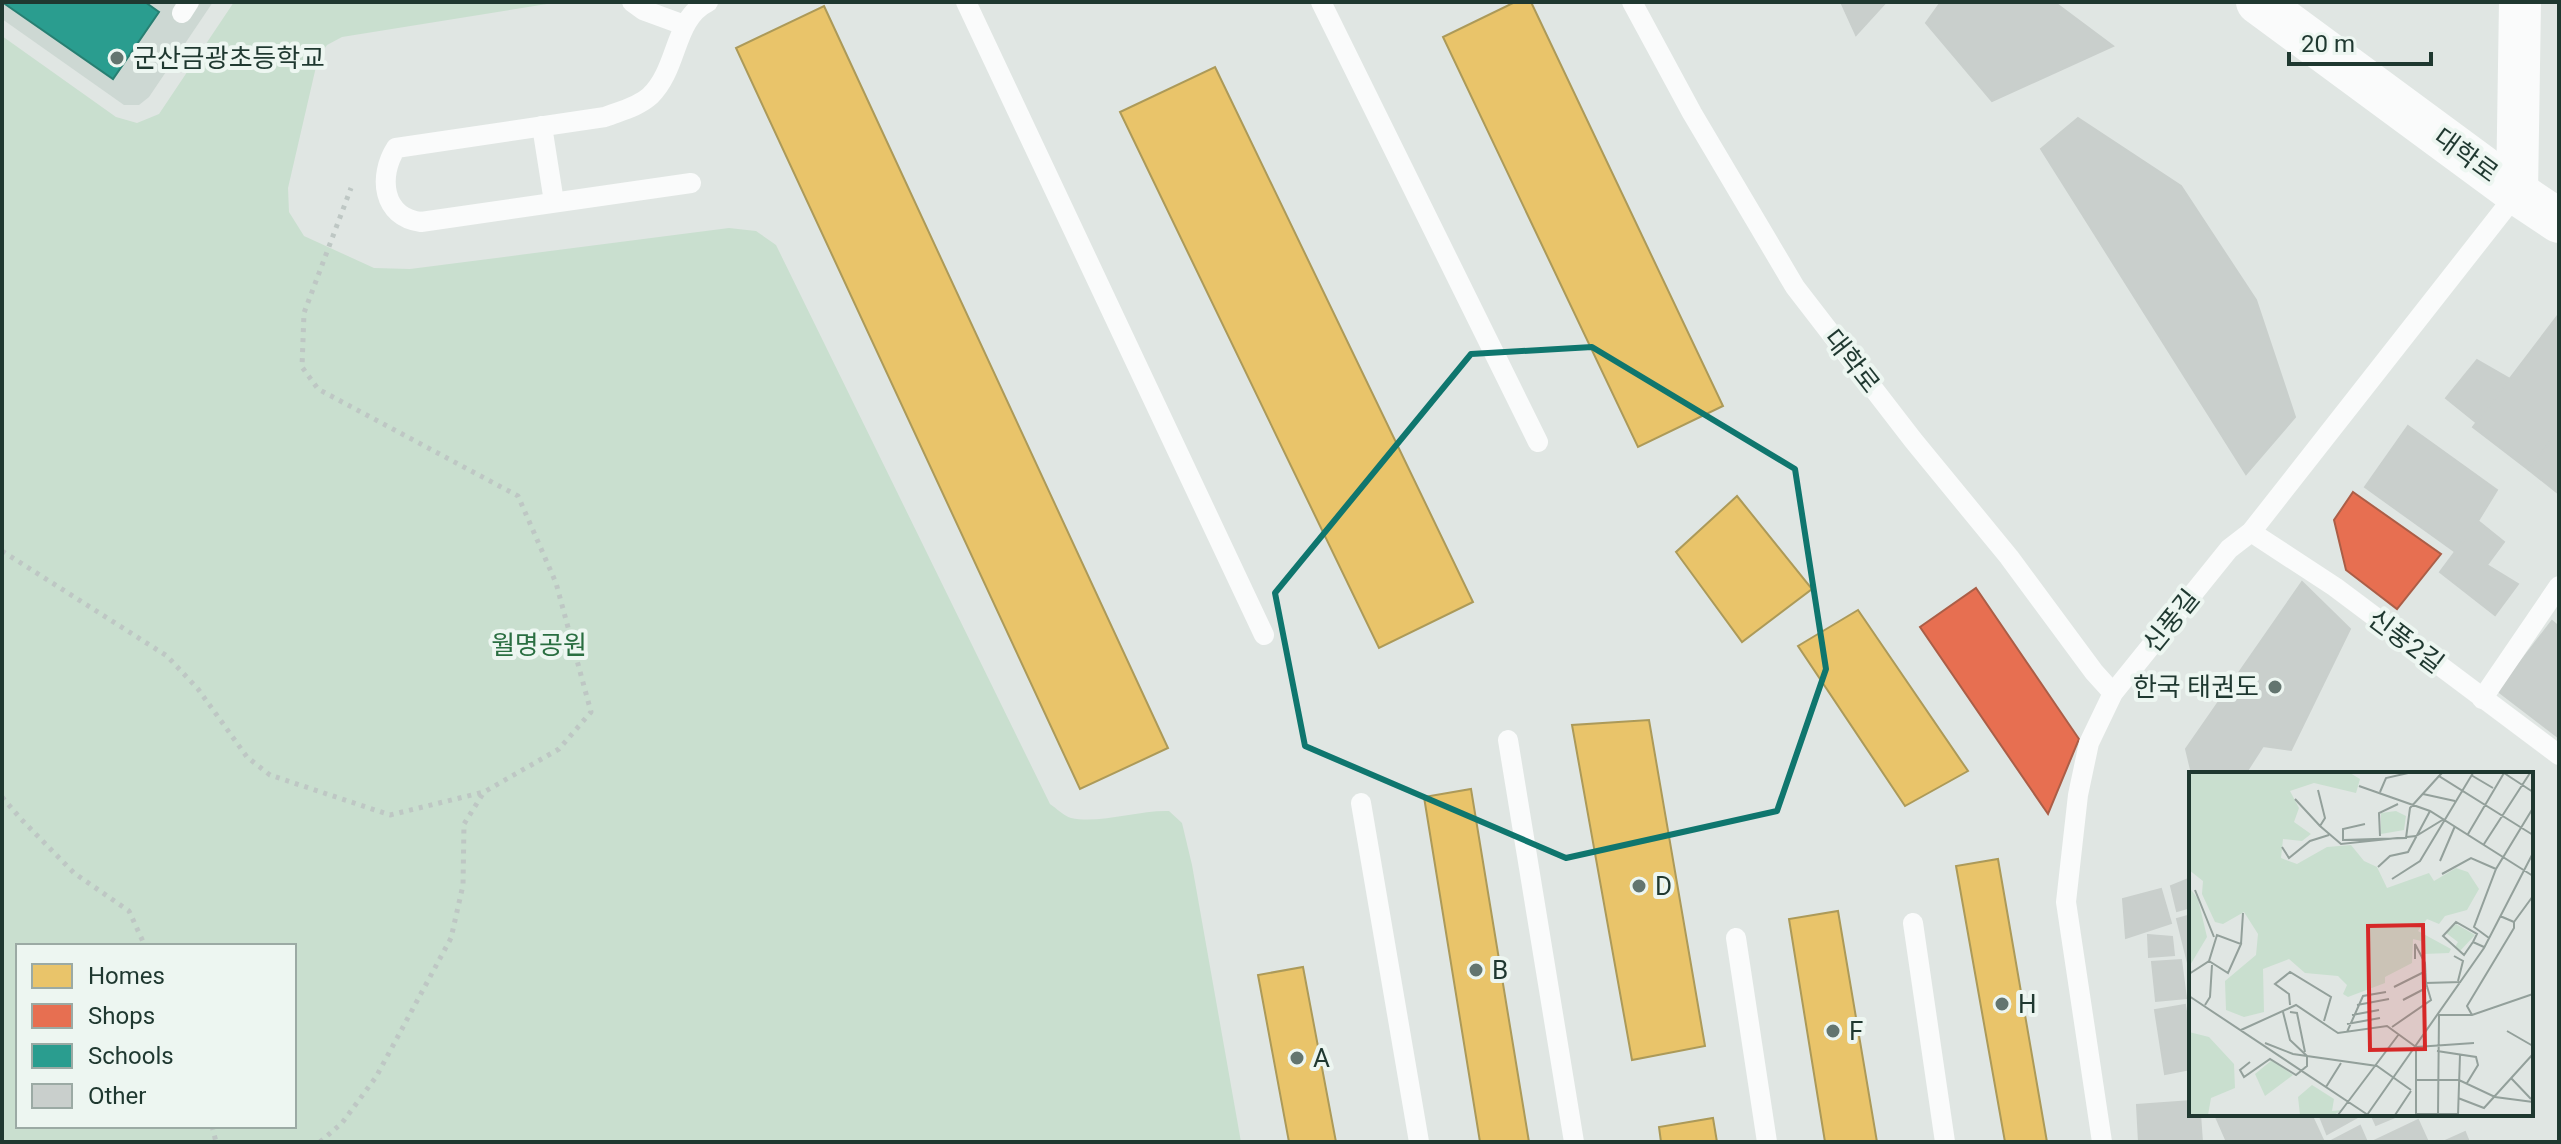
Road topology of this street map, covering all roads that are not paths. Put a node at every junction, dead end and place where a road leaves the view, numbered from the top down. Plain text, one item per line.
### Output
1 (632, 2) edge
2 (708, 2) edge
3 (966, 2) edge
4 (1321, 2) edge
5 (1632, 2) edge
6 (2258, 2) edge
7 (2520, 2) edge
8 (684, 25) junction
9 (542, 126) junction
10 (691, 183) dead end
11 (2538, 193) edge
12 (554, 202) junction
13 (2559, 221) edge
14 (1538, 442) dead end
15 (2251, 532) junction
16 (2559, 586) edge
17 (1264, 635) dead end
18 (2113, 693) junction
19 (2482, 699) junction
20 (1508, 740) dead end
21 (2559, 755) edge
22 (1361, 803) dead end
23 (1913, 923) dead end
24 (1736, 938) dead end
25 (1419, 1142) edge
26 (1574, 1142) edge
27 (1767, 1142) edge
28 (1945, 1142) edge
29 (2102, 1142) edge

1 - 8 lane
2 - 8 lane
3 - 17 lane
4 - 14 lane
5 - 18 lane, 대학로
6 - 11 street, 대학로
7 - 11 street
8 - 9 lane
9 - 12 lane
9 - 12 lane
10 - 12 lane
11 - 13 street, 대학로
11 - 15 lane, 신풍길
15 - 18 lane, 신풍길
15 - 19 lane, 신풍2길
16 - 19 lane
18 - 29 lane, 신풍길
19 - 21 lane, 신풍2길
20 - 26 lane
22 - 25 lane
23 - 28 lane
24 - 27 lane

